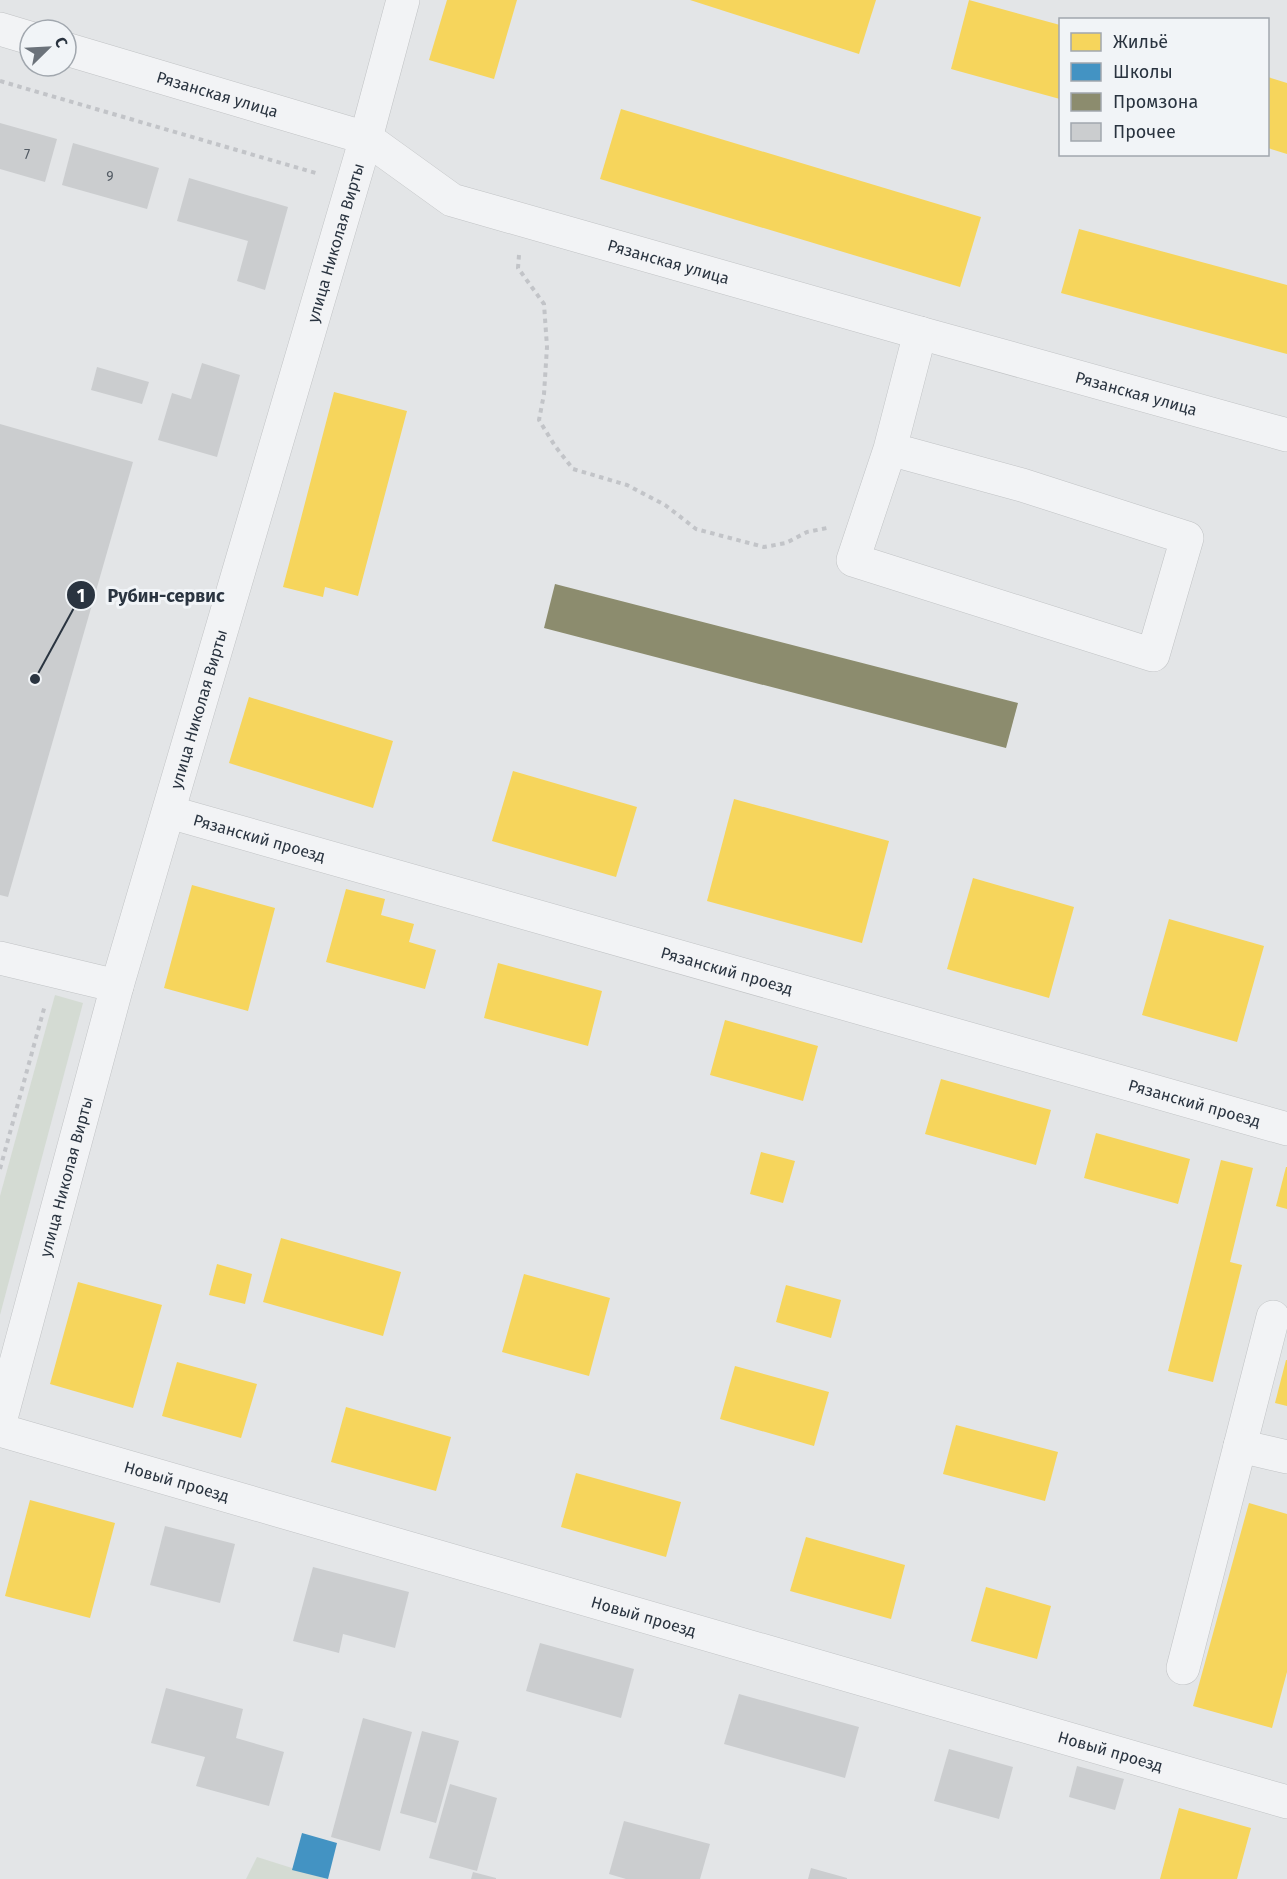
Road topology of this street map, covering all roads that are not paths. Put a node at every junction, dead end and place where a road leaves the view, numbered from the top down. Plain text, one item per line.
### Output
1 (403, 0) edge
2 (0, 29) edge
3 (18, 34) edge
4 (78, 53) edge
5 (366, 138) junction
6 (920, 333) junction
7 (1287, 435) edge
8 (890, 449) junction
9 (169, 812) junction
10 (0, 958) edge
11 (117, 986) junction
12 (1287, 1129) edge
13 (1273, 1317) dead end
14 (0, 1422) edge
15 (0, 1430) edge
16 (1240, 1446) junction
17 (1287, 1457) edge
18 (1183, 1668) dead end
19 (1287, 1802) edge

1 - 5 street, улица Николая Вирты
2 - 3 street
4 - 5 street, Рязанская улица
5 - 6 street, Рязанская улица
5 - 9 street, улица Николая Вирты
6 - 7 street, Рязанская улица
6 - 8 street
8 - 8 street
9 - 11 street, улица Николая Вирты
9 - 12 street, Рязанский проезд
10 - 11 street
11 - 14 street, улица Николая Вирты
13 - 16 street
15 - 19 street, Новый проезд
16 - 17 street
16 - 18 street

